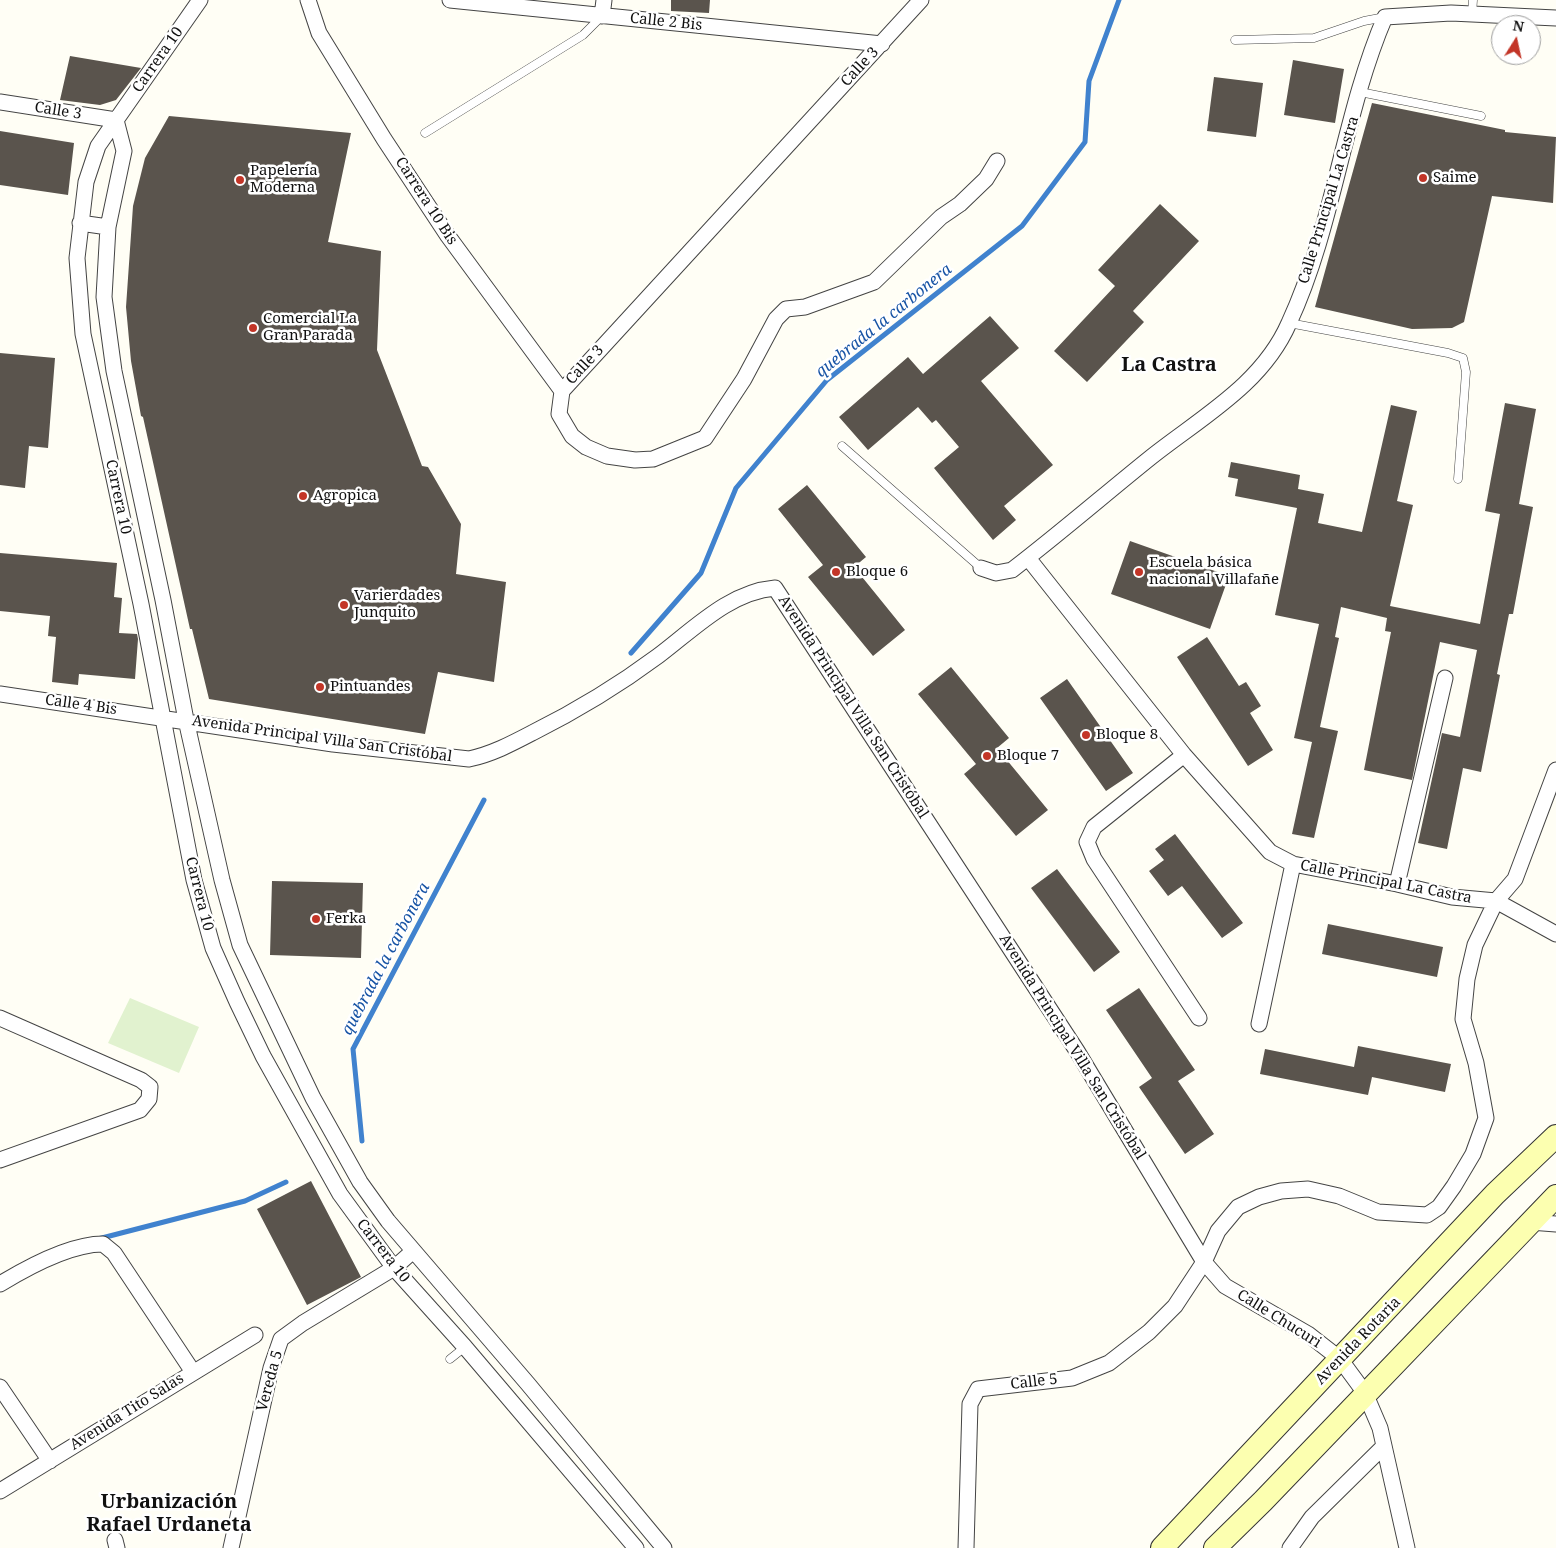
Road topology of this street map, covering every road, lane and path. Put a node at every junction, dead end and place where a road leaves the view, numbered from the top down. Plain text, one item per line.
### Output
1 (200, 0) edge
2 (308, 0) edge
3 (450, 0) edge
4 (604, 0) edge
5 (921, 0) edge
6 (1473, 7) edge
7 (602, 16) junction
8 (1385, 17) junction
9 (1556, 18) edge
10 (1234, 40) dead end
11 (882, 44) junction
12 (1360, 92) junction
13 (0, 102) edge
14 (1481, 116) dead end
15 (116, 120) junction
16 (425, 133) dead end
17 (997, 161) dead end
18 (80, 223) junction
19 (108, 227) junction
20 (1290, 323) junction
21 (114, 371) junction
22 (92, 373) junction
23 (562, 391) junction
24 (842, 446) dead end
25 (1458, 479) dead end
26 (1028, 558) junction
27 (981, 568) joint
28 (1445, 678) dead end
29 (0, 694) edge
30 (161, 717) junction
31 (186, 720) junction
32 (1184, 756) junction
33 (1556, 770) edge
34 (1293, 864) junction
35 (1397, 884) junction
36 (1496, 900) junction
37 (1556, 934) edge
38 (0, 1018) edge
39 (1199, 1018) dead end
40 (1259, 1024) dead end
41 (1556, 1136) edge
42 (0, 1160) edge
43 (1556, 1196) edge
44 (1530, 1222) junction
45 (1556, 1224) edge
46 (412, 1252) junction
47 (1204, 1262) junction
48 (394, 1268) junction
49 (0, 1284) edge
50 (256, 1335) dead end
51 (466, 1347) junction
52 (1340, 1358) junction
53 (450, 1359) dead end
54 (193, 1372) junction
55 (0, 1387) edge
56 (1365, 1393) junction
57 (1383, 1447) junction
58 (50, 1461) junction
59 (0, 1491) edge
60 (232, 1548) edge
61 (636, 1548) edge
62 (664, 1548) edge
63 (966, 1548) edge
64 (1162, 1548) edge
65 (1215, 1548) edge
66 (1290, 1548) edge
67 (1407, 1548) edge

1 - 15 street, Carrera 10
2 - 23 street, Carrera 10 Bis
3 - 7 street, Calle 2 Bis
4 - 7 street
5 - 11 street, Calle 3
6 - 8 street
6 - 9 street
7 - 11 street, Calle 2 Bis
7 - 16 lane
8 - 10 lane
8 - 12 street, Calle Principal La Castra
11 - 23 street, Calle 3
12 - 14 lane
12 - 20 street, Calle Principal La Castra
13 - 15 street, Calle 3
15 - 18 street, Carrera 10
15 - 19 street, Carrera 10
17 - 23 street, Calle 3
18 - 19 street
18 - 22 street, Carrera 10
19 - 21 street, Carrera 10
20 - 25 lane
20 - 26 street, Calle Principal La Castra
21 - 22 street
21 - 31 street, Carrera 10
22 - 30 street, Carrera 10
24 - 27 lane
26 - 27 street, Calle Principal La Castra
26 - 32 street, Calle Principal La Castra
28 - 35 street
29 - 30 street, Calle 4 Bis
30 - 31 street, Avenida Principal Villa San Cristóbal
30 - 48 street, Carrera 10
31 - 46 street, Carrera 10
31 - 47 street, Avenida Principal Villa San Cristóbal
32 - 34 street, Calle Principal La Castra
32 - 39 street
33 - 36 street
34 - 35 street, Calle Principal La Castra
34 - 40 street
35 - 36 street, Calle Principal La Castra
36 - 37 street
36 - 47 street
38 - 42 street
41 - 52 main road, Avenida Rotaria
43 - 44 main road
44 - 45 street
44 - 56 main road
46 - 48 street, Vereda 5
46 - 62 street, Carrera 10
47 - 52 street, Calle Chucuri
47 - 63 street, Calle 5
48 - 51 street, Carrera 10
48 - 60 street, Vereda 5
49 - 54 street
50 - 54 street, Avenida Tito Salas
51 - 53 lane
51 - 61 street, Carrera 10
52 - 56 street, Calle Chucuri
52 - 64 main road, Avenida Rotaria
54 - 58 street, Avenida Tito Salas
55 - 58 street
56 - 57 street, Calle Chucuri
56 - 65 main road
57 - 66 street
57 - 67 street, Calle Chucuri
58 - 59 street, Avenida Tito Salas

